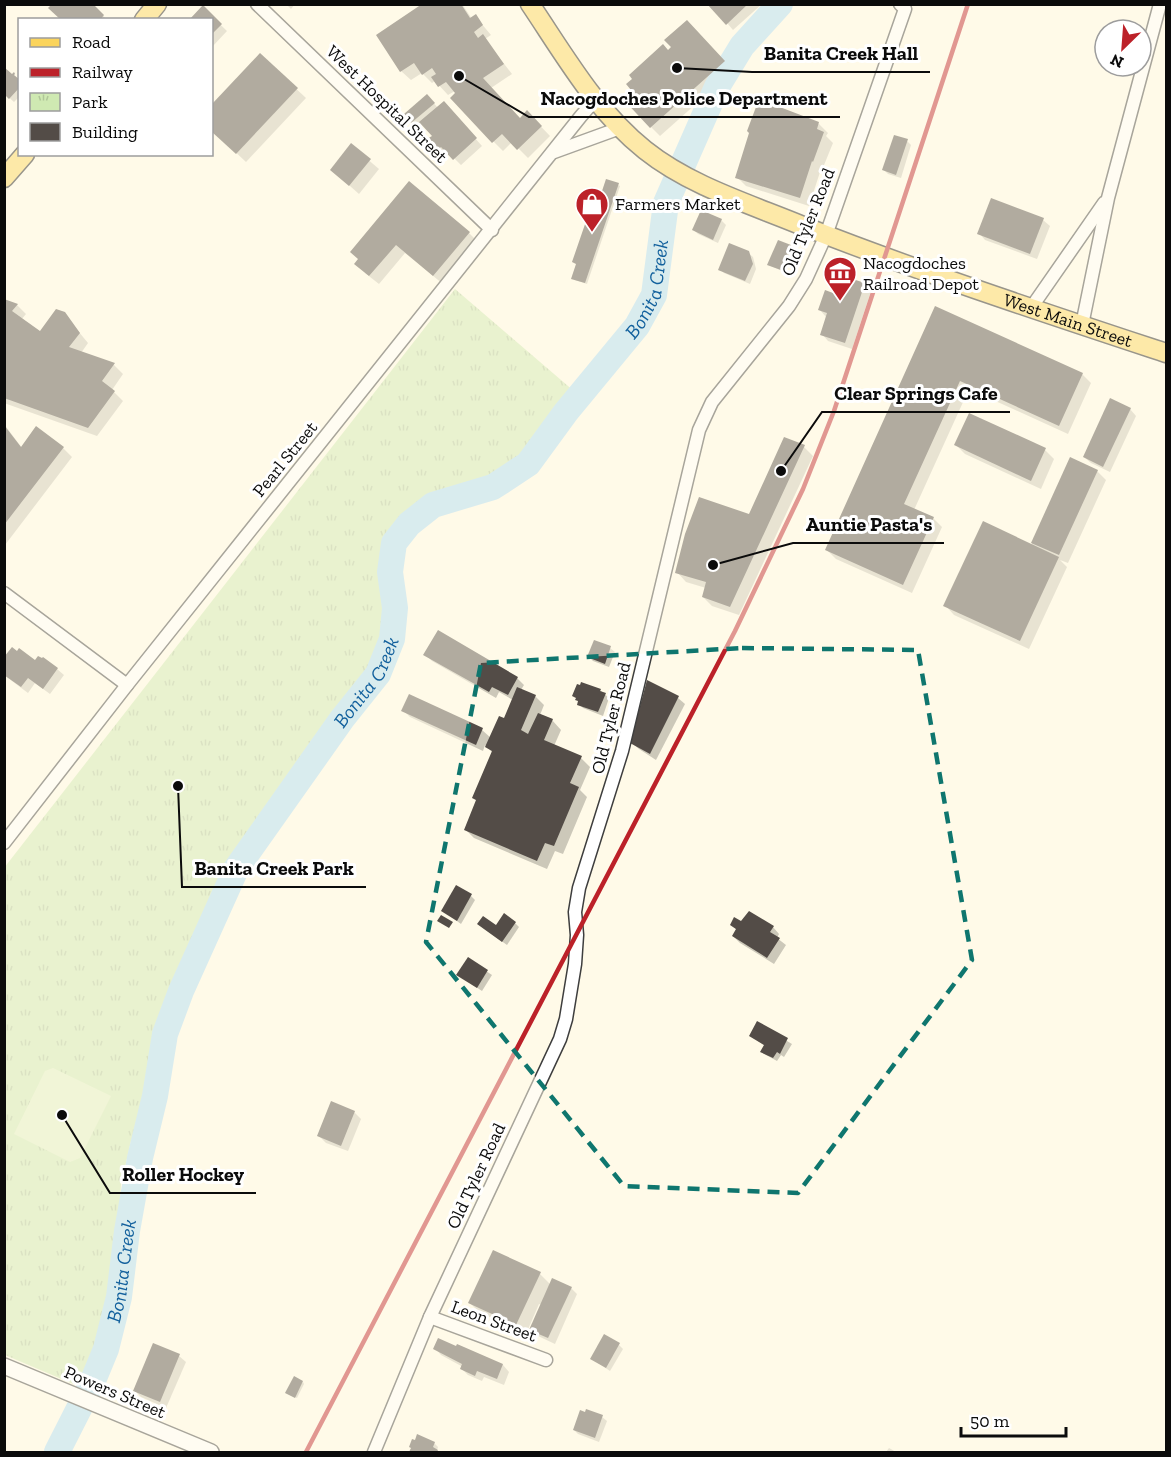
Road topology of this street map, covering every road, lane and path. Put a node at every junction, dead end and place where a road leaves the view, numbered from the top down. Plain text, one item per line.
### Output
1 (157, 4) edge
2 (256, 4) edge
3 (530, 4) edge
4 (900, 4) edge
5 (1160, 4) edge
6 (146, 18) edge
7 (596, 100) junction
8 (620, 128) junction
9 (553, 152) junction
10 (23, 156) edge
11 (4, 178) edge
12 (1108, 198) junction
13 (492, 230) junction
14 (826, 235) junction
15 (1031, 308) junction
16 (1082, 326) junction
17 (1167, 353) edge
18 (4, 593) edge
19 (127, 685) junction
20 (4, 843) edge
21 (430, 1317) junction
22 (546, 1360) dead end
23 (4, 1366) edge
24 (211, 1452) edge
25 (374, 1452) edge

1 - 6 main road
2 - 13 street, West Hospital Street
3 - 7 main road, West Main Street
4 - 14 street, Old Tyler Road
5 - 12 street
7 - 8 main road, West Main Street
7 - 9 street, Pearl Street
8 - 9 street
8 - 14 main road, West Main Street
9 - 13 street, Pearl Street
10 - 11 main road
12 - 15 street
12 - 16 street
13 - 19 street, Pearl Street
14 - 15 main road, West Main Street
14 - 21 street, Old Tyler Road
15 - 16 main road, West Main Street
16 - 17 main road, West Main Street
18 - 19 street
19 - 20 street, Pearl Street
21 - 22 street, Leon Street
21 - 25 street, Old Tyler Road
23 - 24 street, Powers Street

